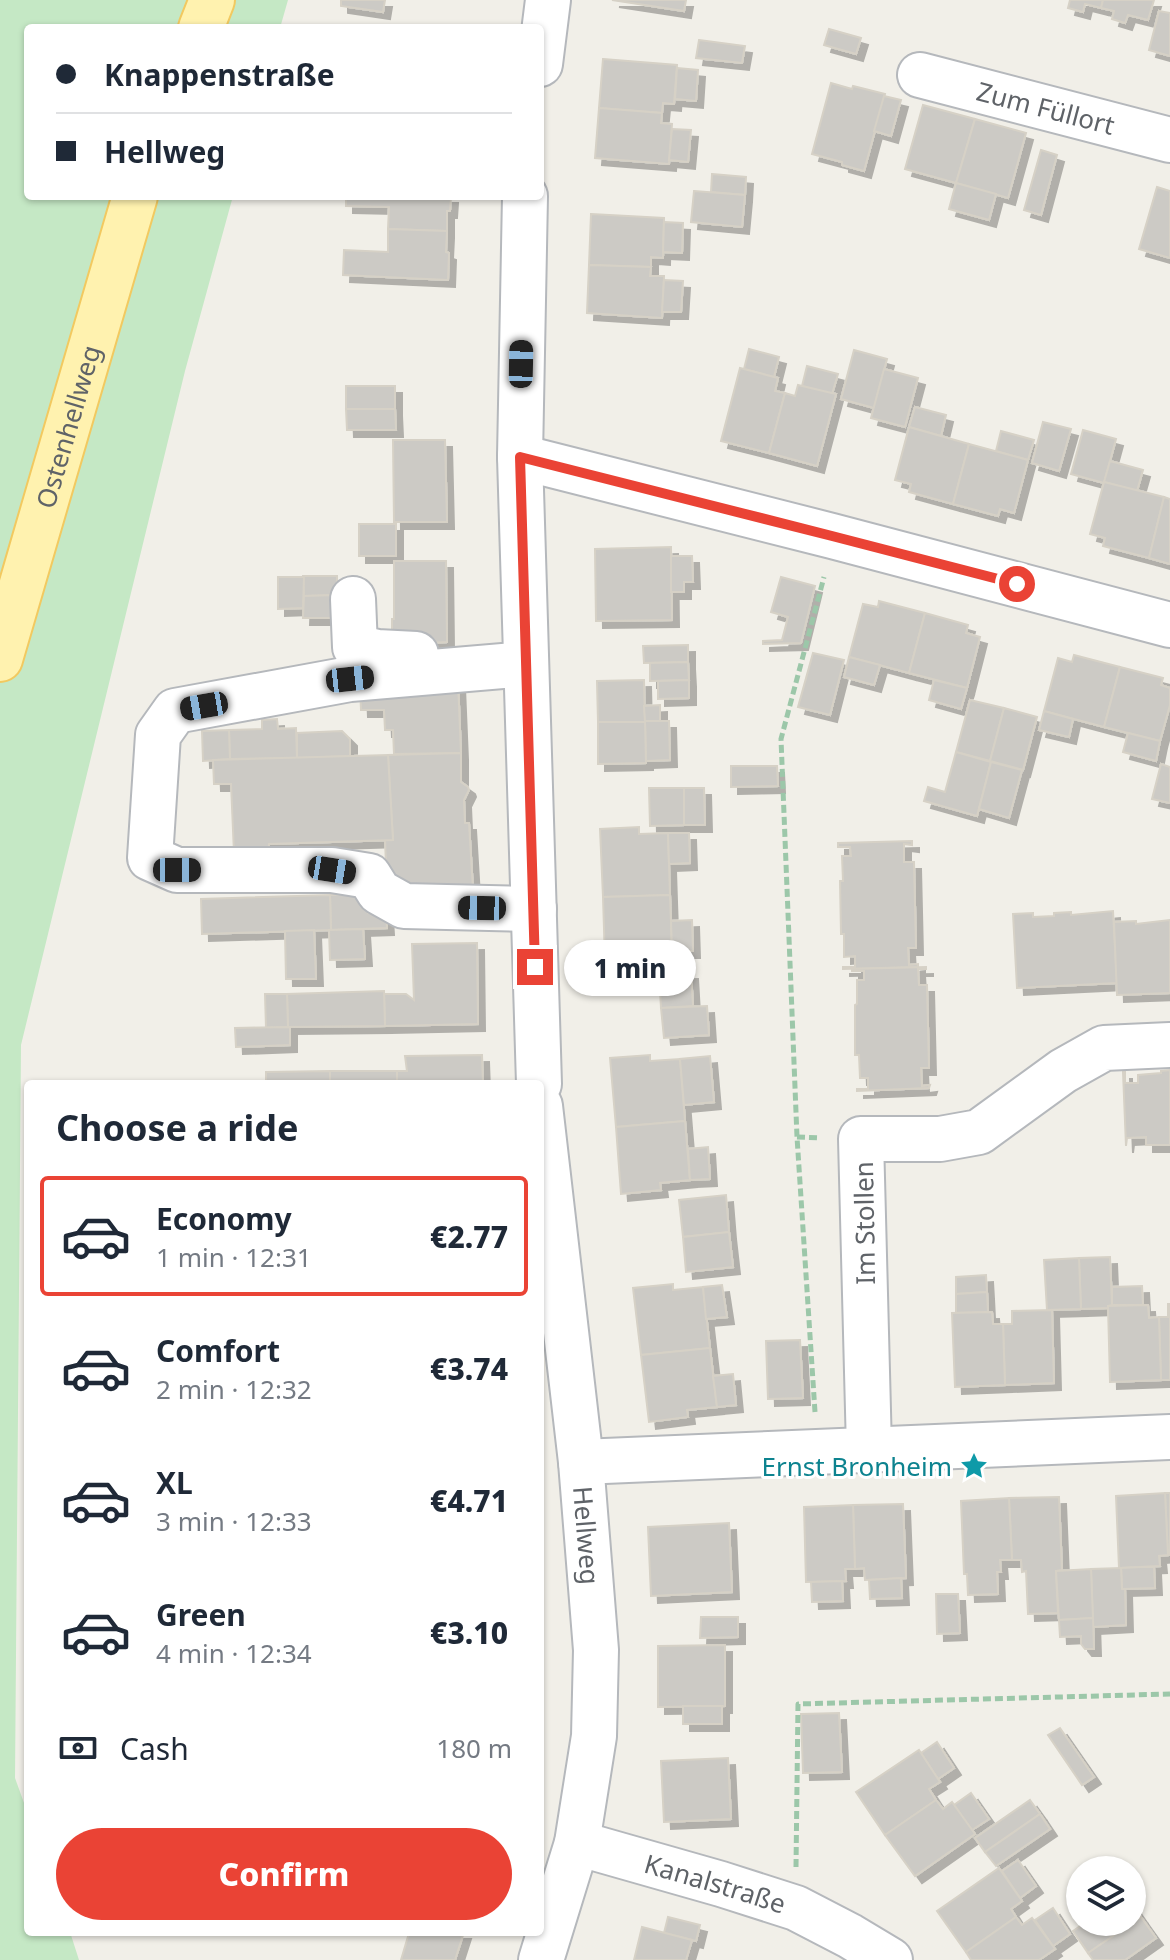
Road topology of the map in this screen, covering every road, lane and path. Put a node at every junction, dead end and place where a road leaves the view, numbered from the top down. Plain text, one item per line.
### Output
1 (212, 0) edge
2 (548, 0) edge
3 (203, 24) edge
4 (544, 32) edge
5 (920, 75) dead end
6 (1170, 140) edge
7 (134, 200) edge
8 (525, 200) edge
9 (520, 457) junction
10 (832, 536) junction
11 (353, 599) dead end
12 (1170, 625) edge
13 (526, 653) junction
14 (0, 659) edge
15 (534, 909) junction
16 (1170, 1045) edge
17 (539, 1080) edge
18 (544, 1141) edge
19 (1170, 1437) edge
20 (869, 1449) junction
21 (818, 1453) junction
22 (581, 1462) junction
23 (1170, 1694) edge
24 (577, 1843) junction
25 (552, 1883) edge
26 (796, 1908) junction
27 (846, 1948) edge
28 (541, 1960) edge
29 (890, 1960) edge

1 - 3 main road
2 - 4 street
5 - 6 street, Zum Füllort
7 - 14 main road, Ostenhellweg
8 - 9 street
9 - 10 street
9 - 13 street
10 - 12 street
10 - 21 path
11 - 13 street
13 - 15 street
13 - 15 street
15 - 17 street
16 - 20 street, Im Stollen
18 - 22 street, Hellweg
19 - 20 street
20 - 21 street
21 - 22 street
22 - 24 street, Hellweg
23 - 26 path
24 - 25 street, Hellweg
24 - 26 street, Kanalstraße
25 - 28 street, Hellweg
26 - 27 street, Kanalstraße
27 - 29 street, Kanalstraße

